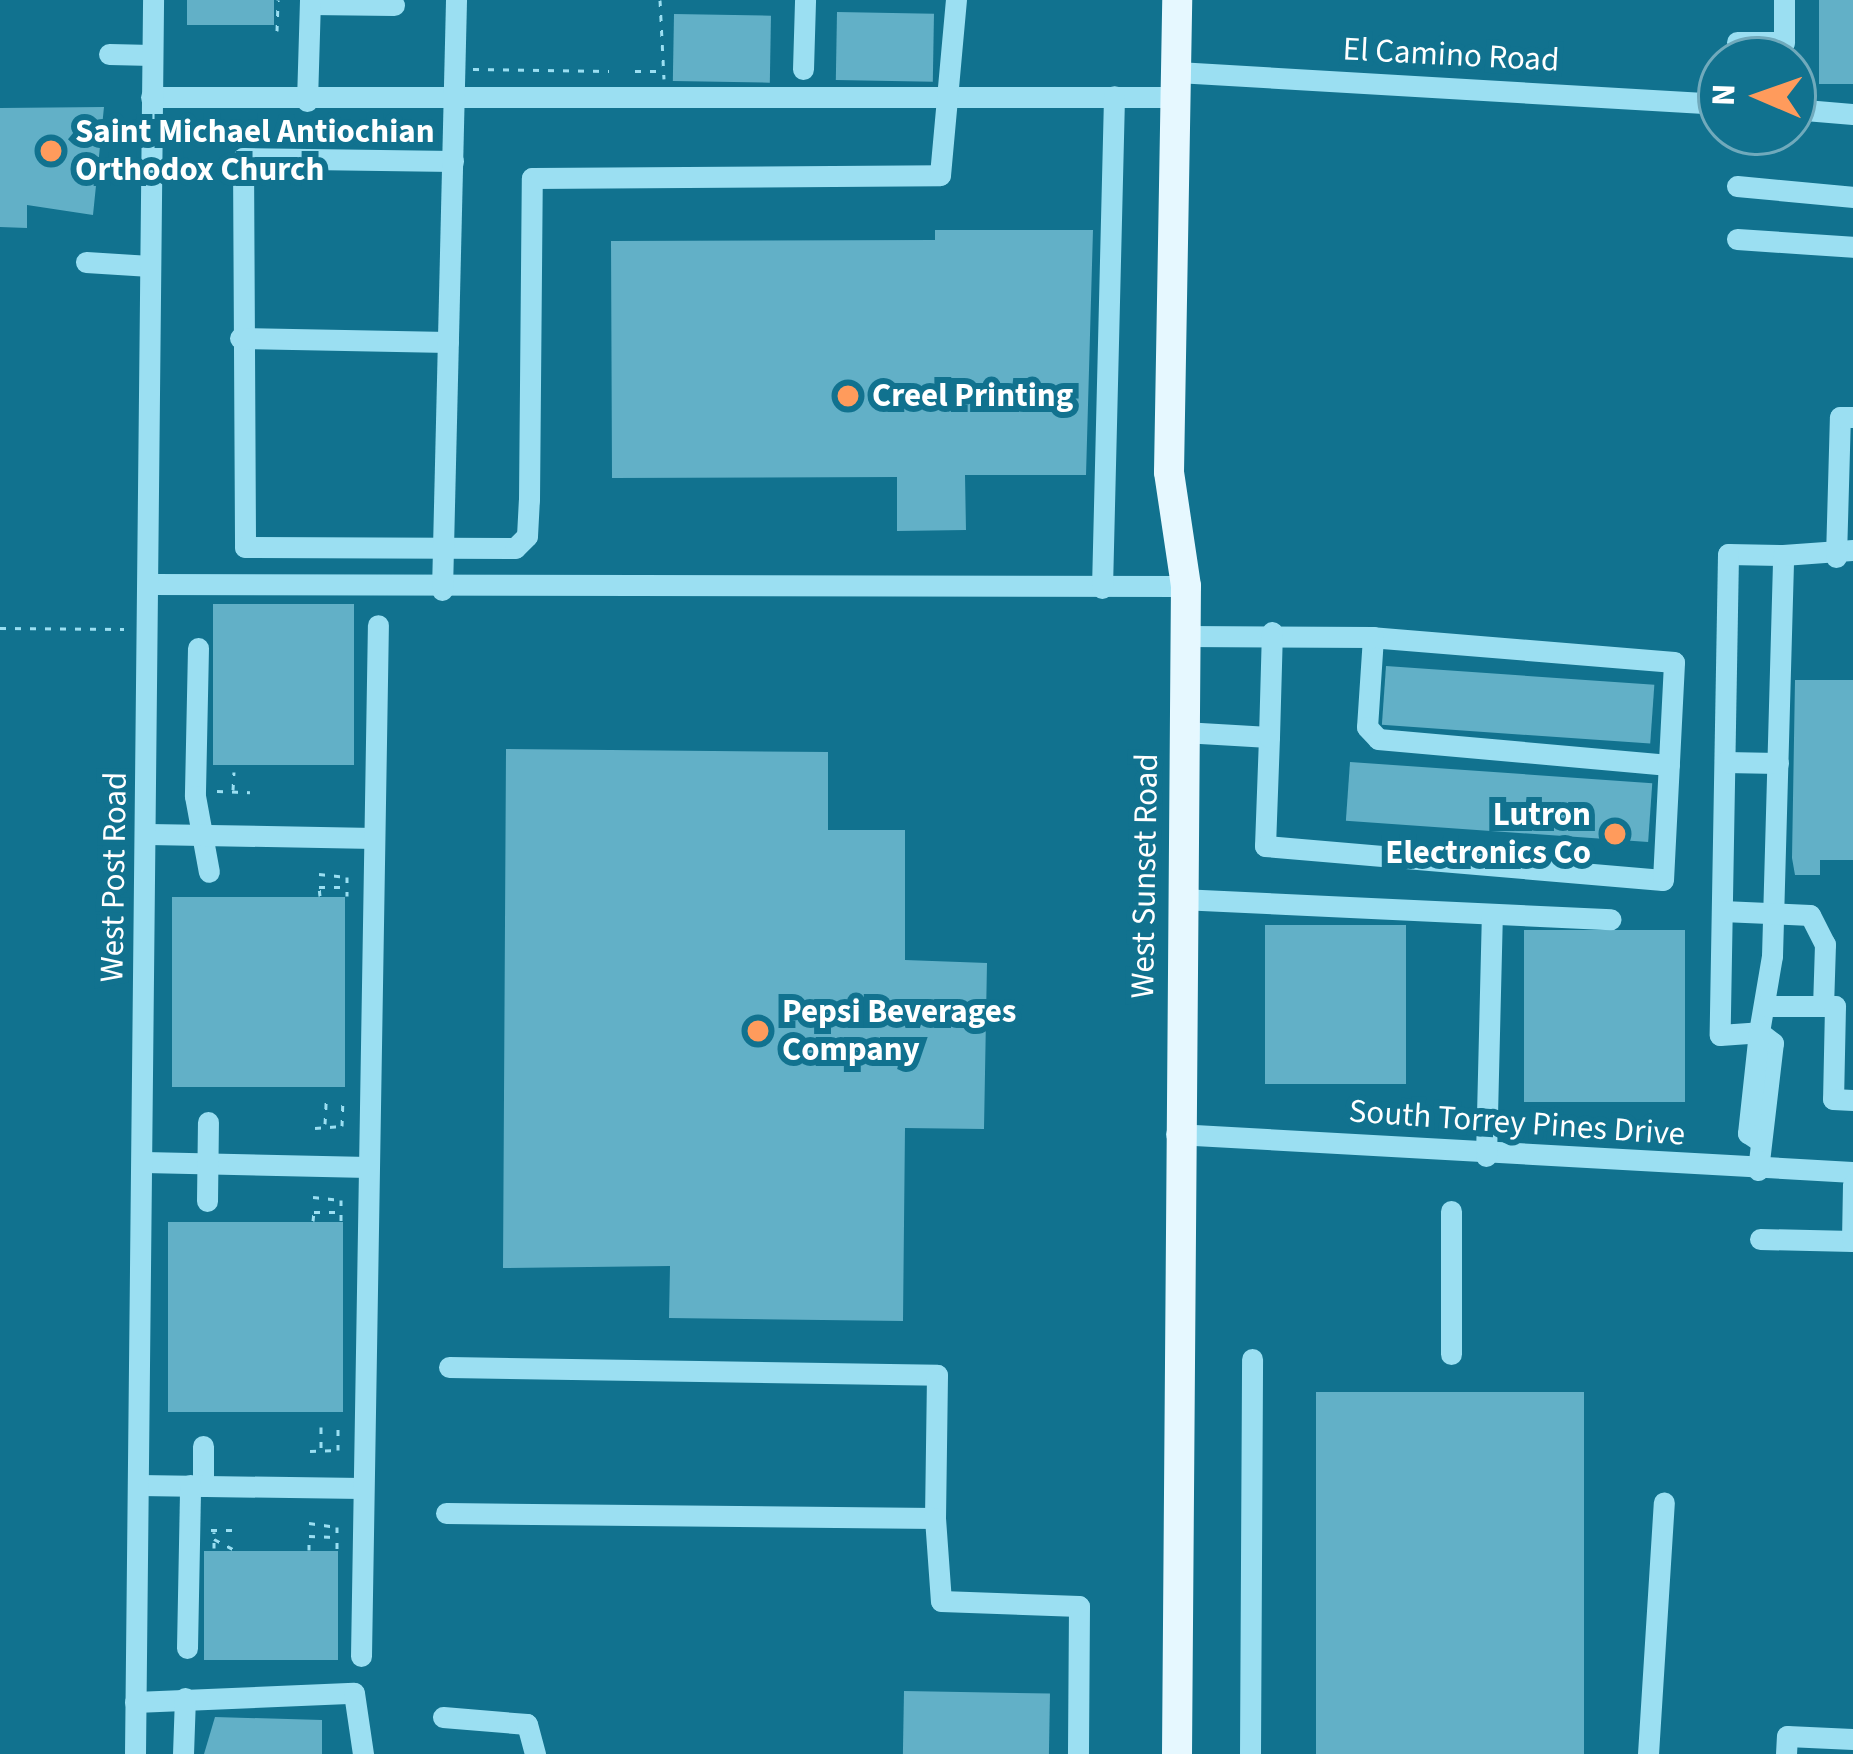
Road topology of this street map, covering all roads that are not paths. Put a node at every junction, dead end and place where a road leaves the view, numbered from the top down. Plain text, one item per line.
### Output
1 (153, 0) edge
2 (456, 0) edge
3 (805, 0) edge
4 (956, 0) edge
5 (1178, 0) edge
6 (1784, 0) edge
7 (310, 2) edge
8 (394, 4) dead end
9 (1784, 36) edge
10 (109, 54) dead end
11 (152, 55) junction
12 (803, 69) dead end
13 (1176, 84) junction
14 (1114, 96) junction
15 (151, 98) junction
16 (953, 98) junction
17 (307, 101) junction
18 (1697, 103) edge
19 (454, 105) junction
20 (1817, 111) edge
21 (1853, 114) edge
22 (453, 161) junction
23 (1737, 186) dead end
24 (1853, 197) edge
25 (1737, 239) dead end
26 (1853, 247) edge
27 (86, 262) dead end
28 (150, 266) junction
29 (240, 338) junction
30 (448, 342) junction
31 (1853, 417) edge
32 (443, 550) junction
33 (1845, 554) edge
34 (1783, 556) junction
35 (149, 584) junction
36 (1186, 586) junction
37 (1102, 588) junction
38 (442, 590) junction
39 (378, 625) dead end
40 (1272, 632) junction
41 (1185, 636) junction
42 (1373, 637) junction
43 (198, 648) dead end
44 (1184, 732) junction
45 (1269, 737) junction
46 (1725, 762) junction
47 (1778, 763) junction
48 (1669, 765) junction
49 (148, 834) junction
50 (209, 836) junction
51 (374, 838) junction
52 (209, 872) dead end
53 (1180, 899) junction
54 (1722, 911) junction
55 (1774, 913) junction
56 (1492, 914) junction
57 (1611, 919) dead end
58 (1763, 1006) junction
59 (1837, 1006) edge
60 (1759, 1032) junction
61 (1853, 1100) edge
62 (208, 1122) dead end
63 (1176, 1134) junction
64 (1486, 1156) junction
65 (144, 1162) junction
66 (207, 1163) junction
67 (368, 1167) junction
68 (1758, 1170) junction
69 (1853, 1172) edge
70 (1853, 1184) edge
71 (207, 1201) dead end
72 (1450, 1211) dead end
73 (1760, 1239) dead end
74 (1853, 1241) edge
75 (1451, 1354) dead end
76 (1252, 1358) dead end
77 (449, 1367) dead end
78 (202, 1446) dead end
79 (139, 1485) junction
80 (196, 1486) junction
81 (362, 1488) junction
82 (1664, 1503) dead end
83 (446, 1513) dead end
84 (934, 1518) junction
85 (188, 1648) dead end
86 (362, 1656) dead end
87 (185, 1698) junction
88 (136, 1702) junction
89 (443, 1717) dead end
90 (1853, 1739) edge
91 (135, 1754) edge
92 (183, 1754) edge
93 (363, 1754) edge
94 (535, 1754) edge
95 (1078, 1754) edge
96 (1177, 1754) edge
97 (1250, 1754) edge
98 (1648, 1754) edge
99 (1786, 1754) edge

1 - 11 street, West Post Road
2 - 19 street
3 - 12 street
4 - 16 street
5 - 13 main road, West Sunset Road
6 - 9 street
7 - 8 street
7 - 17 street
10 - 11 street
11 - 15 street, West Post Road
13 - 14 street, El Camino Road
13 - 18 street, El Camino Road
13 - 36 main road, West Sunset Road
14 - 16 street, El Camino Road
14 - 37 street
15 - 17 street, El Camino Road
15 - 28 street, West Post Road
16 - 19 street, El Camino Road
16 - 32 street
17 - 19 street, El Camino Road
19 - 22 street
20 - 21 street
22 - 29 street
22 - 30 street
23 - 24 street
25 - 26 street
27 - 28 street
28 - 35 street, West Post Road
29 - 30 street
29 - 32 street
30 - 32 street
31 - 33 street
32 - 38 street
33 - 34 street
34 - 46 street
34 - 47 street
35 - 38 street
35 - 49 street, West Post Road
36 - 37 street
36 - 41 main road, West Sunset Road
37 - 38 street
39 - 51 street
40 - 41 street
40 - 42 street
40 - 45 street
41 - 44 main road, West Sunset Road
42 - 48 street
42 - 48 street
43 - 50 street
44 - 45 street
44 - 53 main road, West Sunset Road
45 - 48 street
46 - 47 street
46 - 54 street
47 - 55 street
49 - 50 street
49 - 65 street, West Post Road
50 - 51 street
50 - 52 street
51 - 67 street
53 - 56 street
53 - 63 main road, West Sunset Road
54 - 55 street
54 - 60 street
55 - 58 street
55 - 59 street
56 - 57 street
56 - 64 street
58 - 59 street
58 - 60 street
59 - 61 street
60 - 68 street
62 - 66 street
63 - 64 street, South Torrey Pines Drive
63 - 96 main road, West Sunset Road
64 - 68 street, South Torrey Pines Drive
65 - 66 street
65 - 79 street, West Post Road
66 - 67 street
66 - 71 street
67 - 81 street
68 - 69 street, South Torrey Pines Drive
70 - 74 street
72 - 75 street
73 - 74 street
76 - 97 street
77 - 84 street
78 - 80 street
79 - 80 street
79 - 88 street, West Post Road
80 - 81 street
80 - 85 street
81 - 86 street
82 - 98 street
83 - 84 street
84 - 95 street
87 - 88 street
87 - 92 street
87 - 93 street
88 - 91 street, West Post Road
89 - 94 street
90 - 99 street

